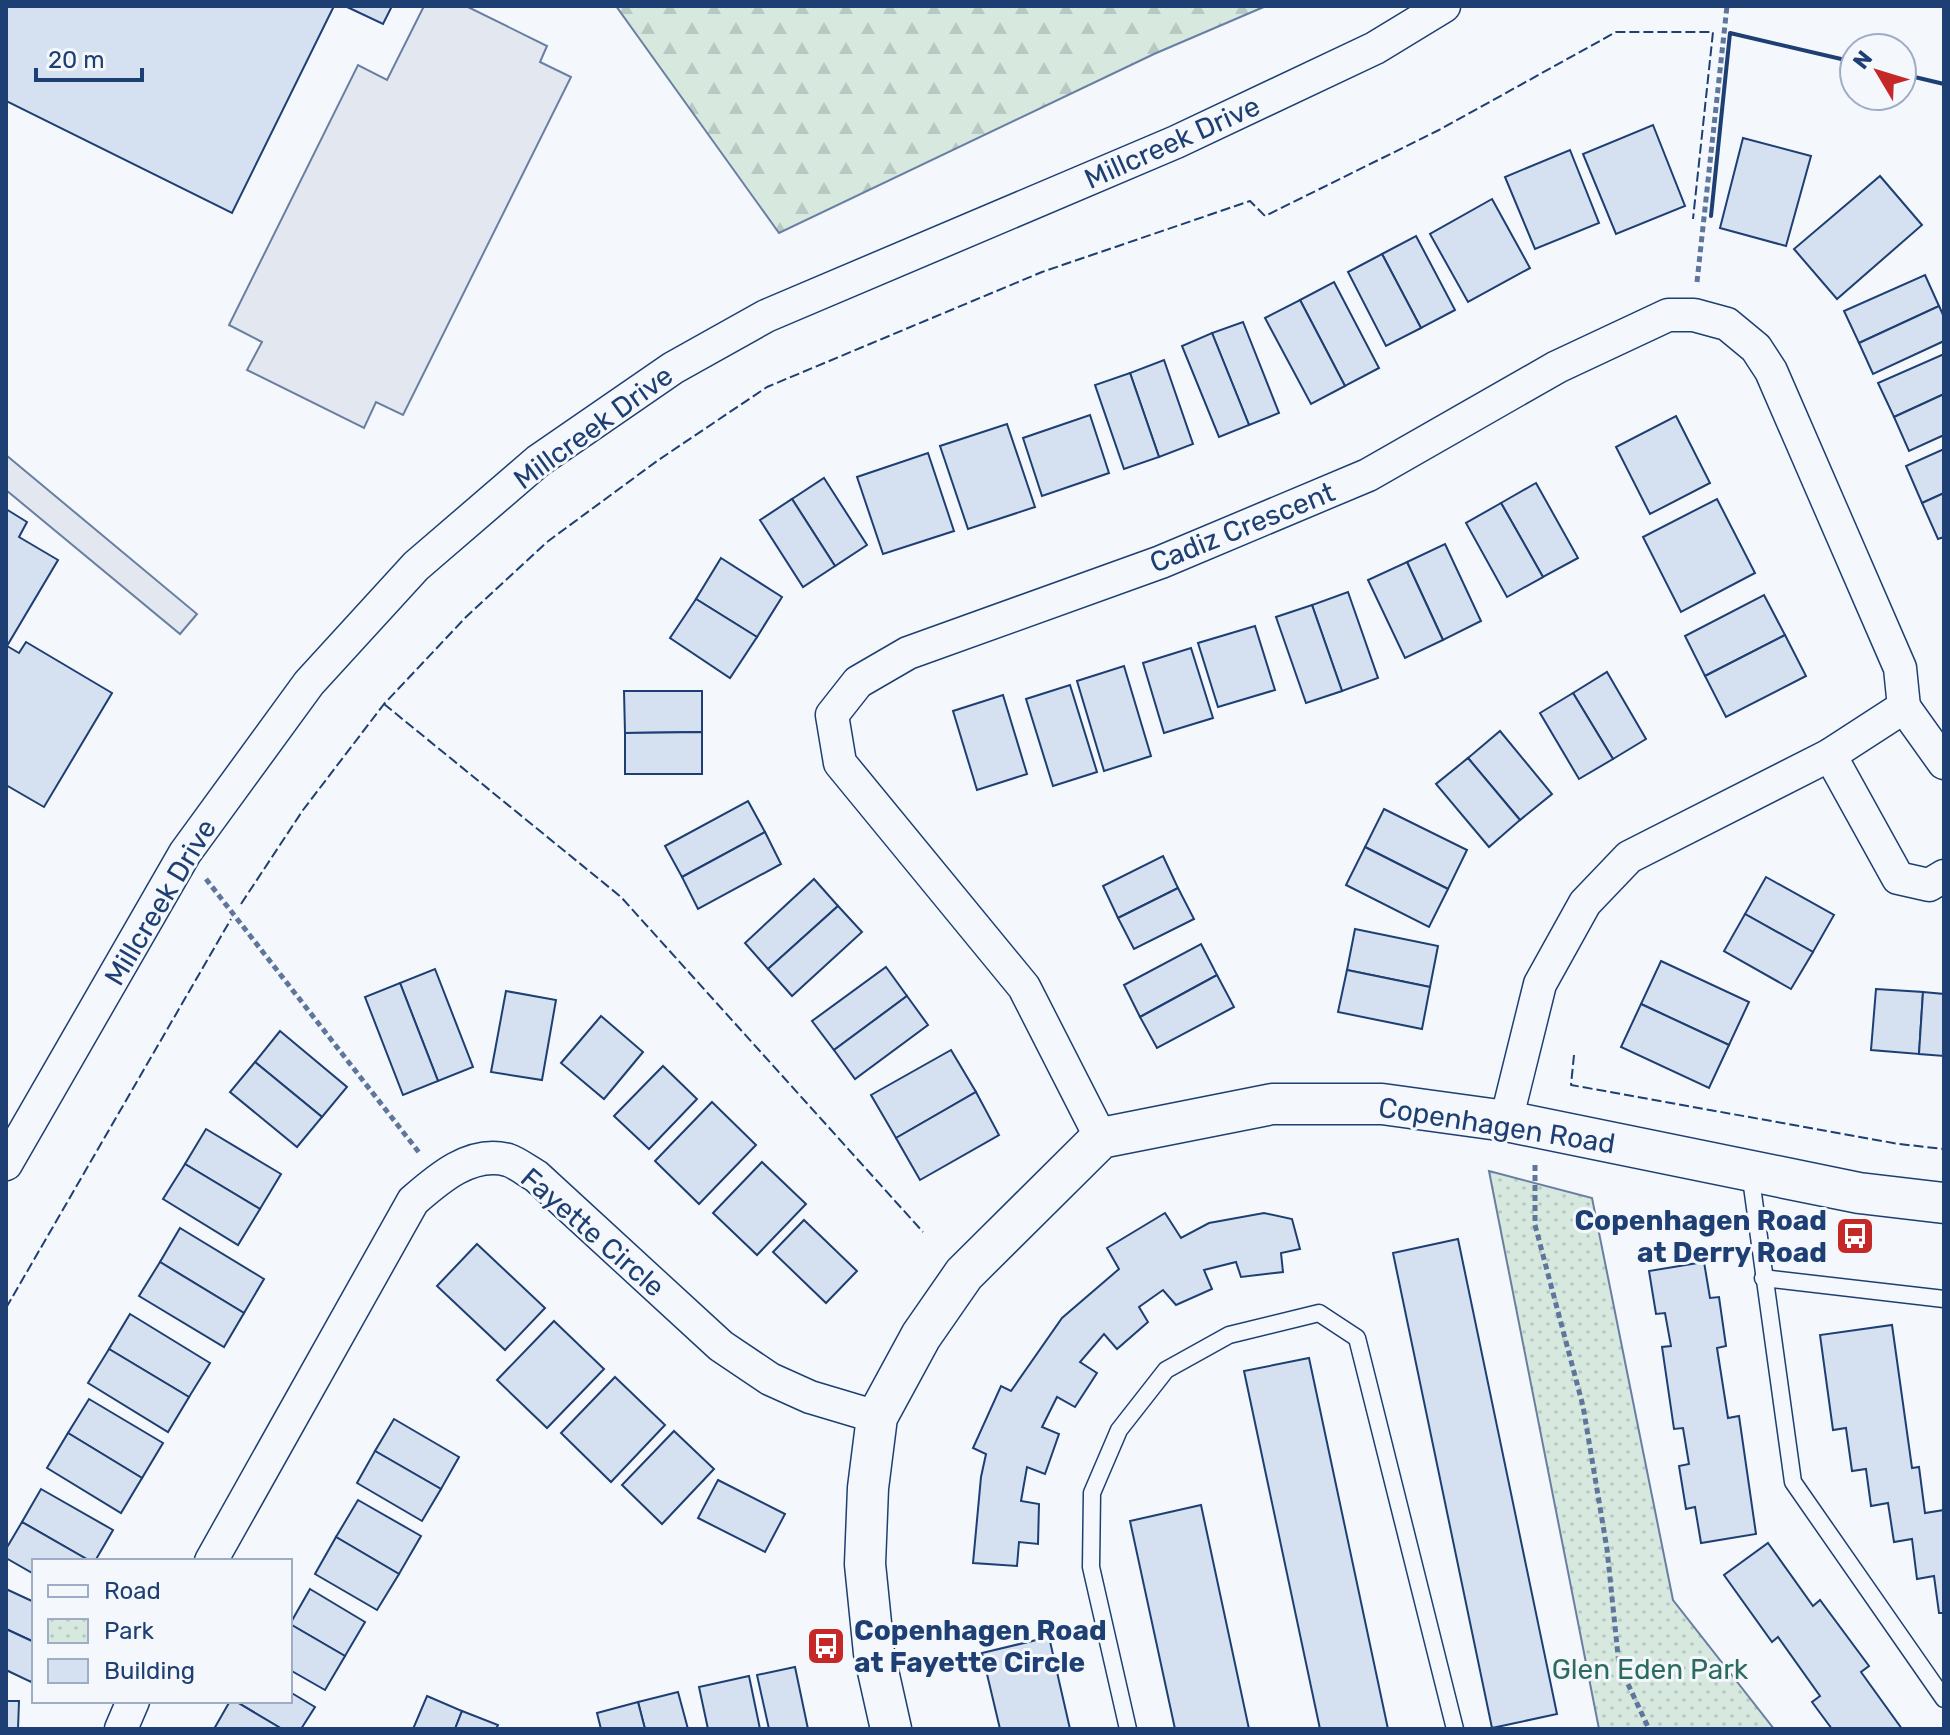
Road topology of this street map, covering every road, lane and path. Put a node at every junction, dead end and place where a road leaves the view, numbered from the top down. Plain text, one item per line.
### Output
1 (1444, 6) edge
2 (1727, 6) edge
3 (1694, 315) junction
4 (1904, 707) junction
5 (1830, 755) junction
6 (1944, 763) edge
7 (185, 853) junction
8 (1944, 876) edge
9 (1521, 1124) junction
10 (1101, 1138) junction
11 (6, 1164) edge
12 (1750, 1172) junction
13 (437, 1179) junction
14 (1944, 1203) edge
15 (1763, 1278) junction
16 (1944, 1299) edge
17 (877, 1417) junction
18 (212, 1559) edge
19 (1944, 1699) edge
20 (132, 1703) edge
21 (1647, 1726) edge
22 (121, 1729) edge
23 (891, 1729) edge
24 (1128, 1729) edge
25 (1455, 1729) edge
26 (1641, 1729) edge

1 - 7 street, Millcreek Drive
2 - 3 path
3 - 4 street, Cadiz Crescent
3 - 10 street, Cadiz Crescent
4 - 5 street
4 - 6 street, Cadiz Crescent
5 - 8 street
5 - 9 street
7 - 11 street, Millcreek Drive
7 - 13 path
9 - 10 street, Copenhagen Road
9 - 12 street, Copenhagen Road
9 - 21 path
10 - 17 street
12 - 14 street, Copenhagen Road
12 - 15 lane
13 - 17 street, Fayette Circle
13 - 18 street, Fayette Circle
15 - 16 lane
15 - 19 lane
17 - 23 street
20 - 22 street
21 - 26 path
24 - 25 lane

